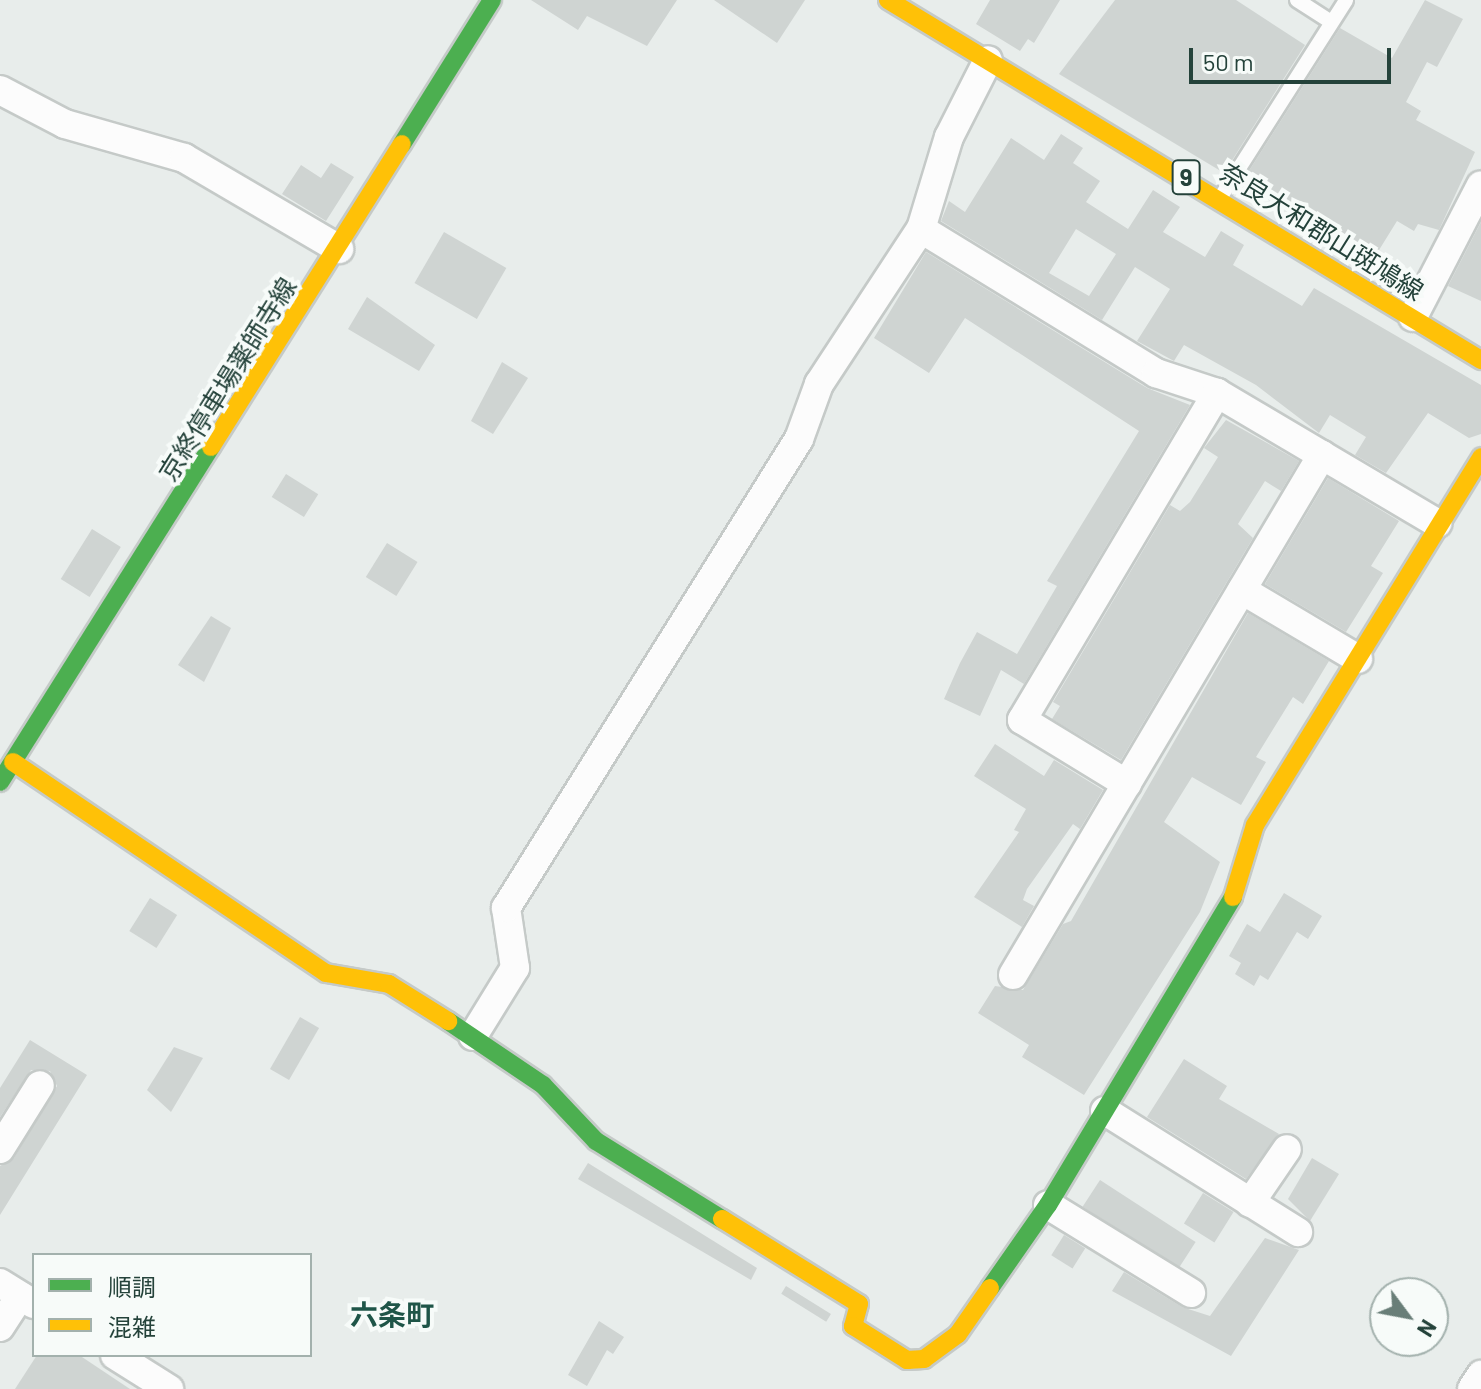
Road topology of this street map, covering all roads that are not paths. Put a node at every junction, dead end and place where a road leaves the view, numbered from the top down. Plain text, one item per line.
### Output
1 (492, 0) edge
2 (888, 0) edge
3 (1297, 0) edge
4 (1346, 0) edge
5 (1331, 22) junction
6 (988, 60) junction
7 (0, 90) edge
8 (1481, 185) edge
9 (1220, 198) junction
10 (921, 229) junction
11 (339, 249) junction
12 (1413, 317) junction
13 (1481, 360) edge
14 (1217, 393) junction
15 (1322, 455) junction
16 (1481, 457) edge
17 (1437, 523) junction
18 (1242, 590) junction
19 (1358, 659) junction
20 (5, 771) edge
21 (1127, 784) junction
22 (1013, 975) dead end
23 (473, 1036) junction
24 (40, 1085) dead end
25 (1105, 1111) junction
26 (0, 1149) edge
27 (1287, 1149) dead end
28 (1250, 1203) junction
29 (1048, 1205) junction
30 (1298, 1232) dead end
31 (1191, 1293) dead end
32 (18, 1294) edge
33 (0, 1327) edge
34 (118, 1357) edge
35 (1481, 1375) edge
36 (169, 1389) edge
37 (1472, 1389) edge

1 - 11 street, 京終停車場薬師寺線
2 - 6 street, 奈良大和郡山斑鳩線 / 9
3 - 5 lane
4 - 5 lane
5 - 9 lane
6 - 9 street, 奈良大和郡山斑鳩線 / 9
6 - 10 street
7 - 11 street
8 - 12 street
9 - 12 street, 奈良大和郡山斑鳩線 / 9
10 - 14 street
10 - 23 street
11 - 20 street, 京終停車場薬師寺線
12 - 13 street, 奈良大和郡山斑鳩線 / 9
14 - 15 street
14 - 21 street
15 - 17 street
15 - 18 street
16 - 17 street
17 - 19 street
18 - 19 street
18 - 21 street
19 - 25 street
20 - 23 street
21 - 22 street
23 - 29 street
24 - 26 street
25 - 28 street
25 - 29 street
27 - 28 street
28 - 30 street
29 - 31 street
32 - 33 street
34 - 36 street
35 - 37 street

